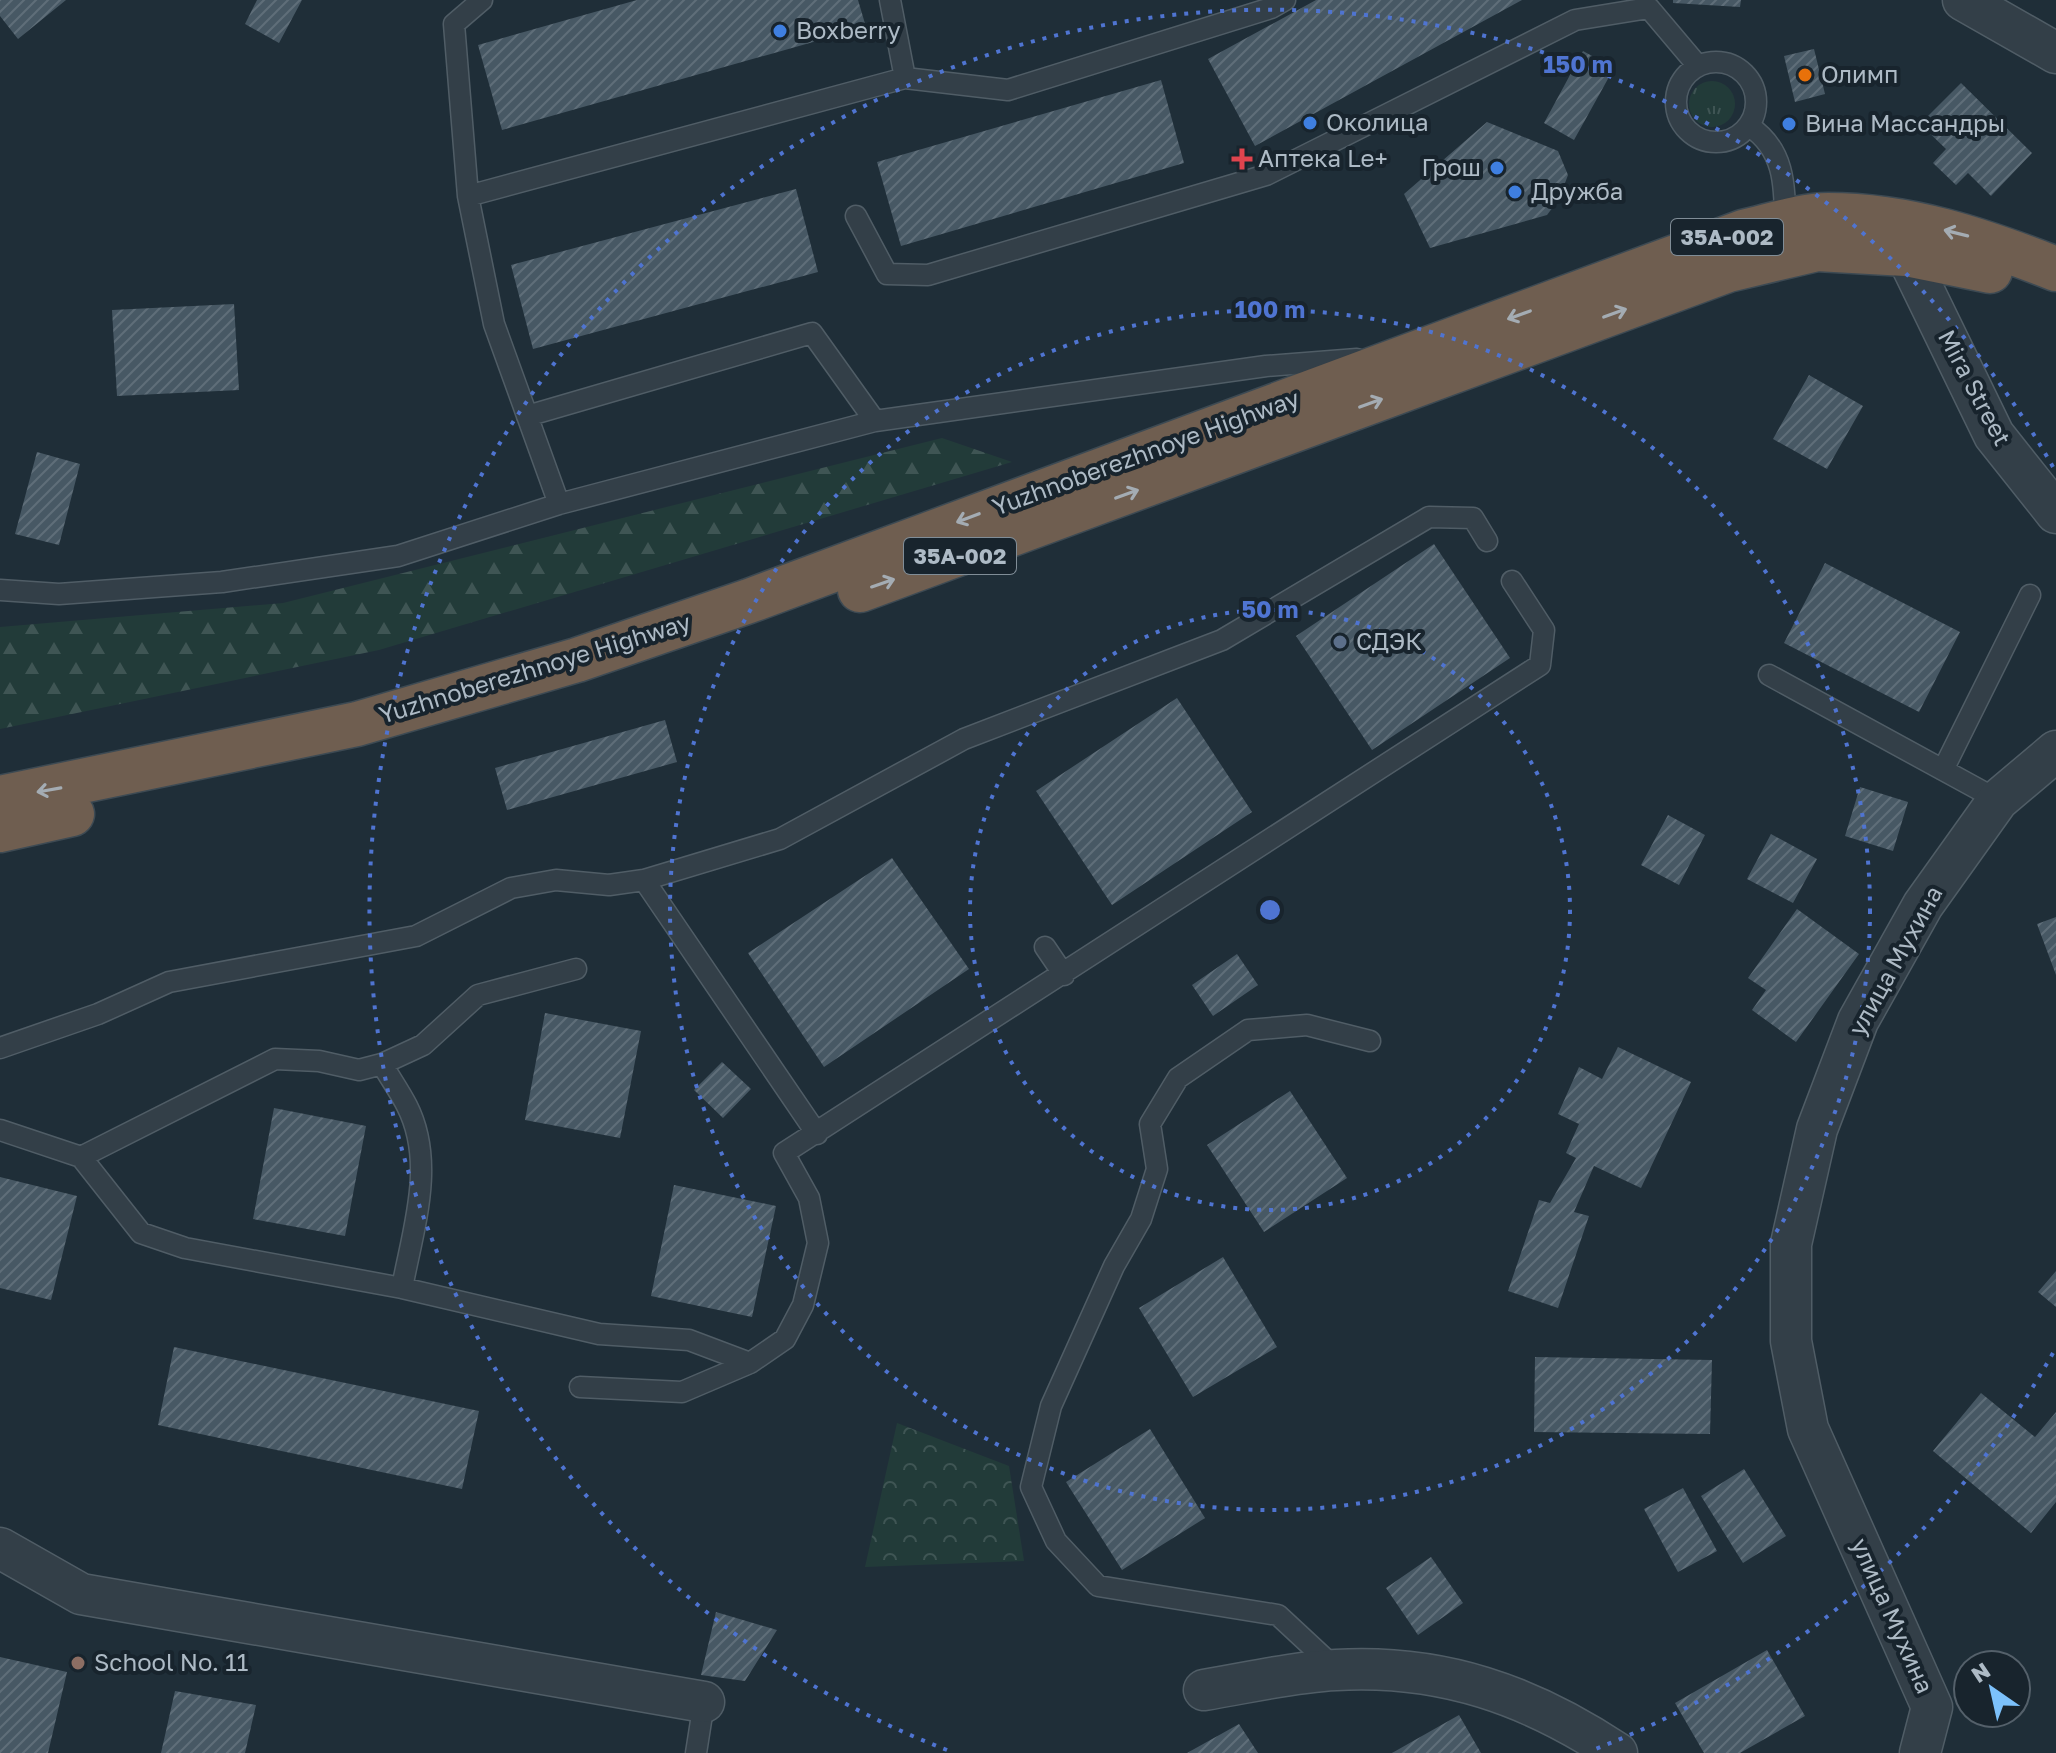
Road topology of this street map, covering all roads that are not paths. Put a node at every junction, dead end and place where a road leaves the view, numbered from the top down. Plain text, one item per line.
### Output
1 (482, 0) edge
2 (890, 0) edge
3 (1285, 0) edge
4 (1982, 5) edge
5 (2056, 53) edge
6 (1698, 66) junction
7 (905, 78) junction
8 (1749, 126) junction
9 (468, 196) junction
10 (856, 216) dead end
11 (1785, 223) junction
12 (1906, 254) junction
13 (2056, 269) edge
14 (2056, 295) edge
15 (1409, 356) junction
16 (527, 416) junction
17 (875, 421) junction
18 (559, 504) junction
19 (2056, 513) edge
20 (1487, 541) dead end
21 (1512, 581) dead end
22 (0, 590) edge
23 (2030, 595) dead end
24 (1769, 675) dead end
25 (2056, 751) edge
26 (1943, 770) junction
27 (0, 798) edge
28 (1998, 800) junction
29 (0, 830) edge
30 (644, 880) junction
31 (1045, 947) dead end
32 (576, 969) dead end
33 (1064, 975) junction
34 (1370, 1041) dead end
35 (0, 1048) edge
36 (382, 1064) junction
37 (0, 1130) edge
38 (817, 1134) junction
39 (81, 1157) junction
40 (402, 1288) junction
41 (750, 1363) junction
42 (580, 1387) dead end
43 (0, 1548) edge
44 (1336, 1670) junction
45 (1204, 1690) dead end
46 (704, 1702) joint
47 (696, 1753) edge
48 (1617, 1753) edge
49 (1920, 1753) edge

1 - 9 lane
2 - 7 lane
3 - 7 lane
4 - 5 street
6 - 8 lane
6 - 8 lane
6 - 10 lane
7 - 9 lane
8 - 11 lane
9 - 16 lane
13 -> 11 highway, Yuzhnoberezhnoye Highway / 35А-002
11 -> 15 highway, Yuzhnoberezhnoye Highway / 35А-002
12 - 14 highway, Yuzhnoberezhnoye Highway / 35А-002
12 - 19 street, Mira Street
29 -> 12 highway, Yuzhnoberezhnoye Highway / 35А-002
15 - 17 lane
15 -> 27 highway, Yuzhnoberezhnoye Highway / 35А-002
16 - 17 lane
16 - 18 lane
17 - 18 lane
18 - 22 lane
20 - 30 lane
21 - 33 lane
23 - 26 lane
24 - 26 lane
25 - 28 street
26 - 28 lane
28 - 49 street
30 - 35 lane
30 - 38 lane
31 - 33 lane
32 - 36 lane
33 - 38 lane
34 - 44 lane
36 - 39 lane
36 - 40 lane
37 - 39 lane
38 - 41 lane
39 - 40 lane
40 - 41 lane
41 - 42 lane
43 - 46 street
44 - 45 street
44 - 48 street
46 - 47 lane

